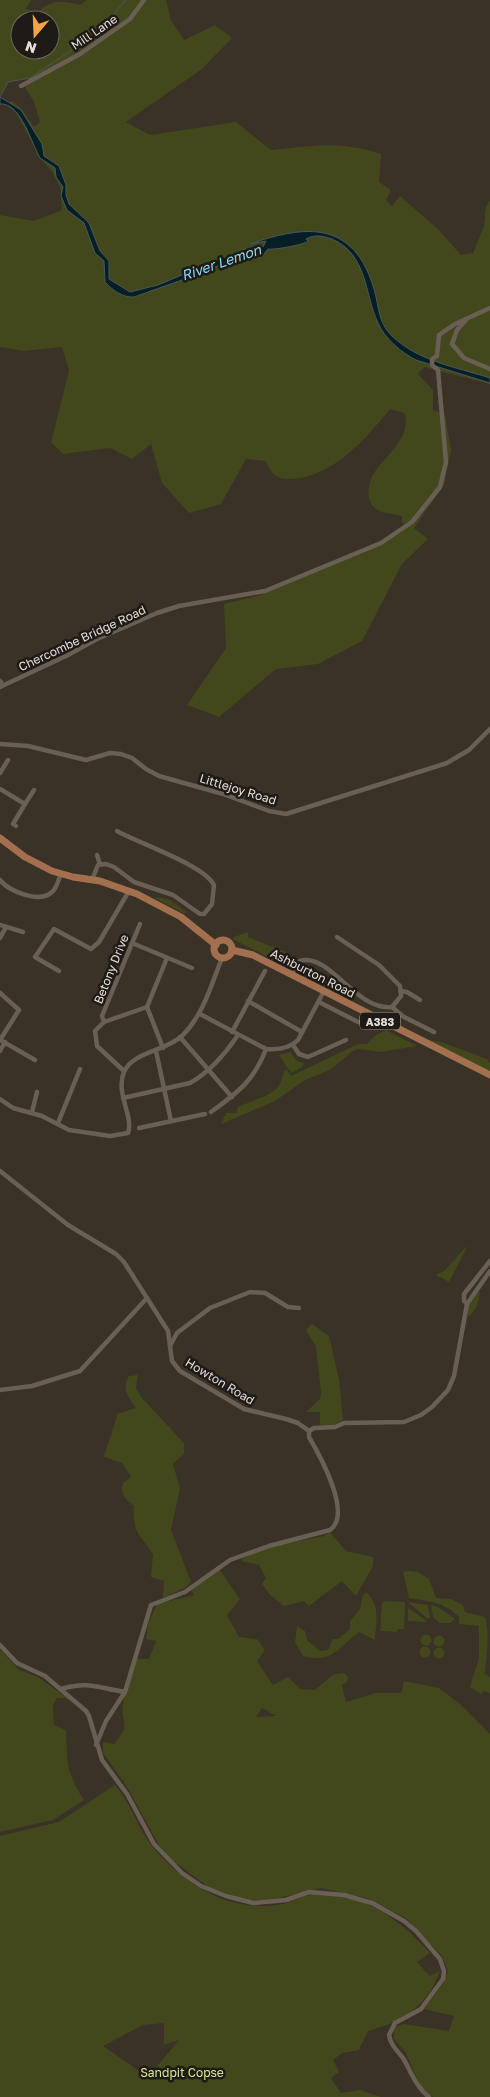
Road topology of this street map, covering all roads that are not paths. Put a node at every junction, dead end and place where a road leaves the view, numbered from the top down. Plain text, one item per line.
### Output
1 (144, 0) edge
2 (21, 86) dead end
3 (490, 308) edge
4 (469, 318) junction
5 (490, 369) edge
6 (0, 683) edge
7 (490, 729) edge
8 (0, 744) edge
9 (8, 760) dead end
10 (0, 773) edge
11 (0, 789) edge
12 (34, 790) dead end
13 (24, 804) junction
14 (16, 826) dead end
15 (117, 831) dead end
16 (0, 838) edge
17 (97, 855) dead end
18 (100, 864) junction
19 (61, 874) junction
20 (0, 880) edge
21 (92, 880) junction
22 (129, 891) junction
23 (140, 924) dead end
24 (0, 925) edge
25 (6, 927) junction
26 (23, 932) dead end
27 (337, 937) dead end
28 (0, 938) edge
29 (132, 943) junction
30 (216, 945) junction
31 (232, 950) junction
32 (168, 958) junction
33 (222, 958) junction
34 (192, 968) dead end
35 (265, 970) dead end
36 (59, 971) dead end
37 (292, 974) junction
38 (324, 991) junction
39 (401, 991) junction
40 (0, 993) edge
41 (420, 1000) dead end
42 (248, 1001) junction
43 (319, 1002) junction
44 (147, 1007) junction
45 (392, 1007) junction
46 (200, 1014) junction
47 (104, 1022) junction
48 (358, 1022) dead end
49 (232, 1032) junction
50 (302, 1032) junction
51 (434, 1032) dead end
52 (238, 1035) junction
53 (180, 1037) junction
54 (2, 1040) edge
55 (346, 1040) dead end
56 (293, 1045) junction
57 (163, 1048) junction
58 (266, 1049) junction
59 (0, 1051) edge
60 (156, 1052) junction
61 (35, 1060) dead end
62 (80, 1069) dead end
63 (208, 1070) junction
64 (124, 1072) junction
65 (490, 1076) edge
66 (164, 1089) junction
67 (37, 1092) dead end
68 (232, 1097) junction
69 (123, 1098) junction
70 (0, 1099) edge
71 (32, 1112) junction
72 (211, 1112) dead end
73 (205, 1114) dead end
74 (170, 1121) junction
75 (58, 1123) junction
76 (138, 1128) dead end
77 (0, 1171) edge
78 (490, 1261) edge
79 (490, 1271) edge
80 (147, 1298) junction
81 (467, 1304) junction
82 (299, 1308) dead end
83 (168, 1331) junction
84 (177, 1333) junction
85 (170, 1346) junction
86 (0, 1390) edge
87 (309, 1431) junction
88 (0, 1645) edge
89 (61, 1689) junction
90 (125, 1692) junction
91 (96, 1745) junction
92 (429, 2097) edge

1 - 2 street, Mill Lane
3 - 4 street
4 - 5 street
4 - 6 street, Chercombe Bridge Road
7 - 8 street, Littlejoy Road
9 - 10 street
11 - 13 street
12 - 13 street
13 - 14 street
15 - 18 street
16 - 19 main road, Ashburton Road / A383
17 - 18 street
18 - 21 street
19 - 20 street
19 - 21 main road, Ashburton Road / A383
21 - 22 main road, Ashburton Road / A383
22 - 30 main road, Ashburton Road / A383
22 - 36 street
23 - 29 street, Betony Drive
24 - 25 street
25 - 26 street
25 - 28 street
27 - 39 street
29 - 32 street
29 - 47 street, Betony Drive
30 - 31 main road, Ashburton Road / A383
30 - 33 main road, Ashburton Road / A383
31 - 33 main road
31 - 37 main road, Ashburton Road / A383
32 - 34 street
32 - 44 street
33 - 46 street
35 - 42 street
37 - 38 main road, Ashburton Road / A383
37 - 45 street
38 - 43 street
38 - 65 main road, Ashburton Road / A383
39 - 41 street
39 - 45 street
40 - 54 street
42 - 49 street
42 - 50 street
43 - 48 street
43 - 50 street
44 - 47 street
44 - 57 street
45 - 51 street
46 - 49 street
46 - 53 street
47 - 64 street, Betony Drive
49 - 52 street
50 - 56 street
52 - 58 street
52 - 63 street
53 - 57 street
53 - 63 street
54 - 59 street
54 - 61 street
55 - 56 street
56 - 58 street
57 - 60 street
58 - 68 street
60 - 64 street
60 - 66 street
62 - 75 street
63 - 66 street
63 - 68 street
64 - 69 street
66 - 69 street
66 - 74 street
67 - 71 street
68 - 72 street
69 - 75 street
70 - 71 street
71 - 75 street
73 - 74 street
74 - 76 street
77 - 80 street, Howton Road
78 - 81 street
79 - 81 street
80 - 83 street, Howton Road
80 - 86 street
81 - 87 street
82 - 84 street
83 - 84 street
83 - 85 street, Howton Road
84 - 85 street
85 - 87 street, Howton Road
87 - 90 street
88 - 89 street
89 - 90 street
89 - 91 street
90 - 91 street
91 - 92 street

